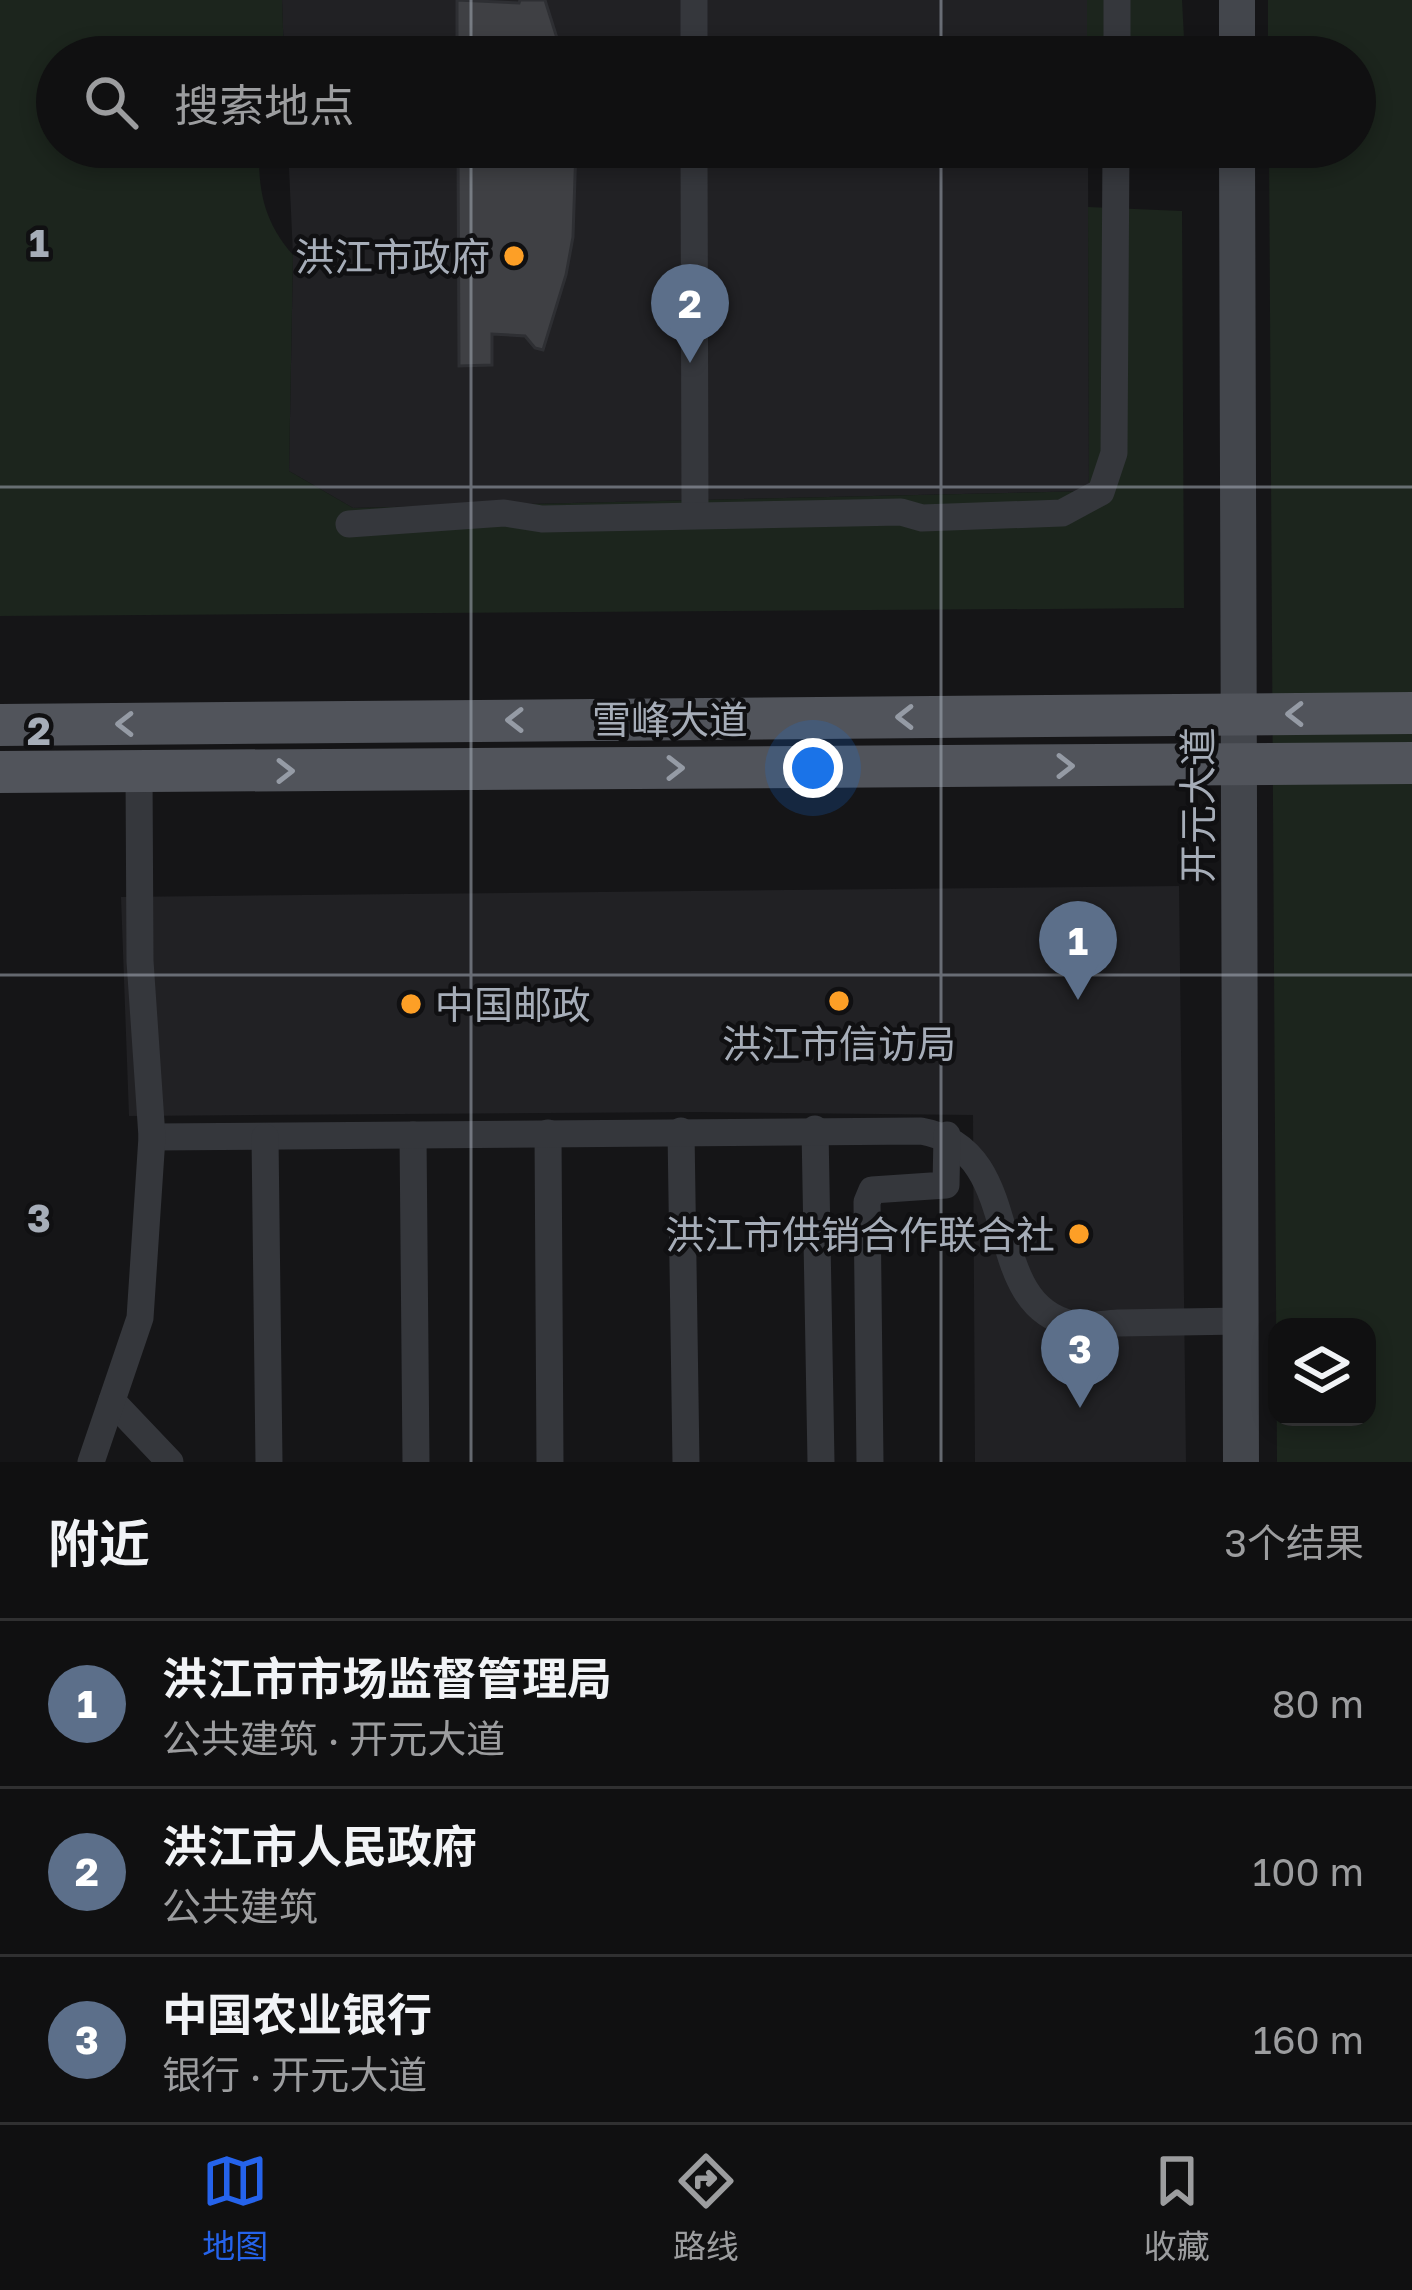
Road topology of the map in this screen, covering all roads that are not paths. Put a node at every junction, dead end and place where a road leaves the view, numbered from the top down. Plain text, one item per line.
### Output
1 (694, 0) edge
2 (1118, 0) edge
3 (1237, 0) edge
4 (694, 36) edge
5 (1117, 36) edge
6 (1237, 36) edge
7 (694, 168) edge
8 (1116, 168) edge
9 (1237, 168) edge
10 (695, 514) junction
11 (349, 524) dead end
12 (1412, 713) edge
13 (1239, 715) junction
14 (0, 724) edge
15 (1412, 763) edge
16 (1239, 764) junction
17 (0, 772) edge
18 (139, 772) junction
19 (815, 1129) junction
20 (681, 1131) junction
21 (548, 1132) junction
22 (413, 1135) junction
23 (947, 1135) junction
24 (265, 1137) junction
25 (152, 1138) junction
26 (1240, 1321) junction
27 (112, 1401) junction
28 (91, 1462) edge
29 (170, 1462) edge
30 (268, 1462) edge
31 (416, 1462) edge
32 (550, 1462) edge
33 (686, 1462) edge
34 (821, 1462) edge
35 (870, 1462) edge
36 (1241, 1462) edge

1 - 4 street
2 - 5 street
3 - 6 street
7 - 10 street
8 - 10 street
9 - 13 street, 开元大道
10 - 11 street
12 -> 13 main road, 雪峰大道
13 -> 14 main road, 雪峰大道
13 - 16 street, 开元大道
15 - 16 main road, 雪峰大道
18 -> 16 main road, 雪峰大道
16 - 26 street, 开元大道
17 - 18 main road, 雪峰大道
18 - 25 street
19 - 20 street
19 - 23 street
19 - 34 street
20 - 21 street
20 - 33 street
21 - 22 street
21 - 32 street
22 - 24 street
22 - 31 street
23 - 26 street
23 - 35 street
24 - 25 street
24 - 30 street
25 - 27 street
26 - 36 street, 开元大道
27 - 28 street
27 - 29 street

